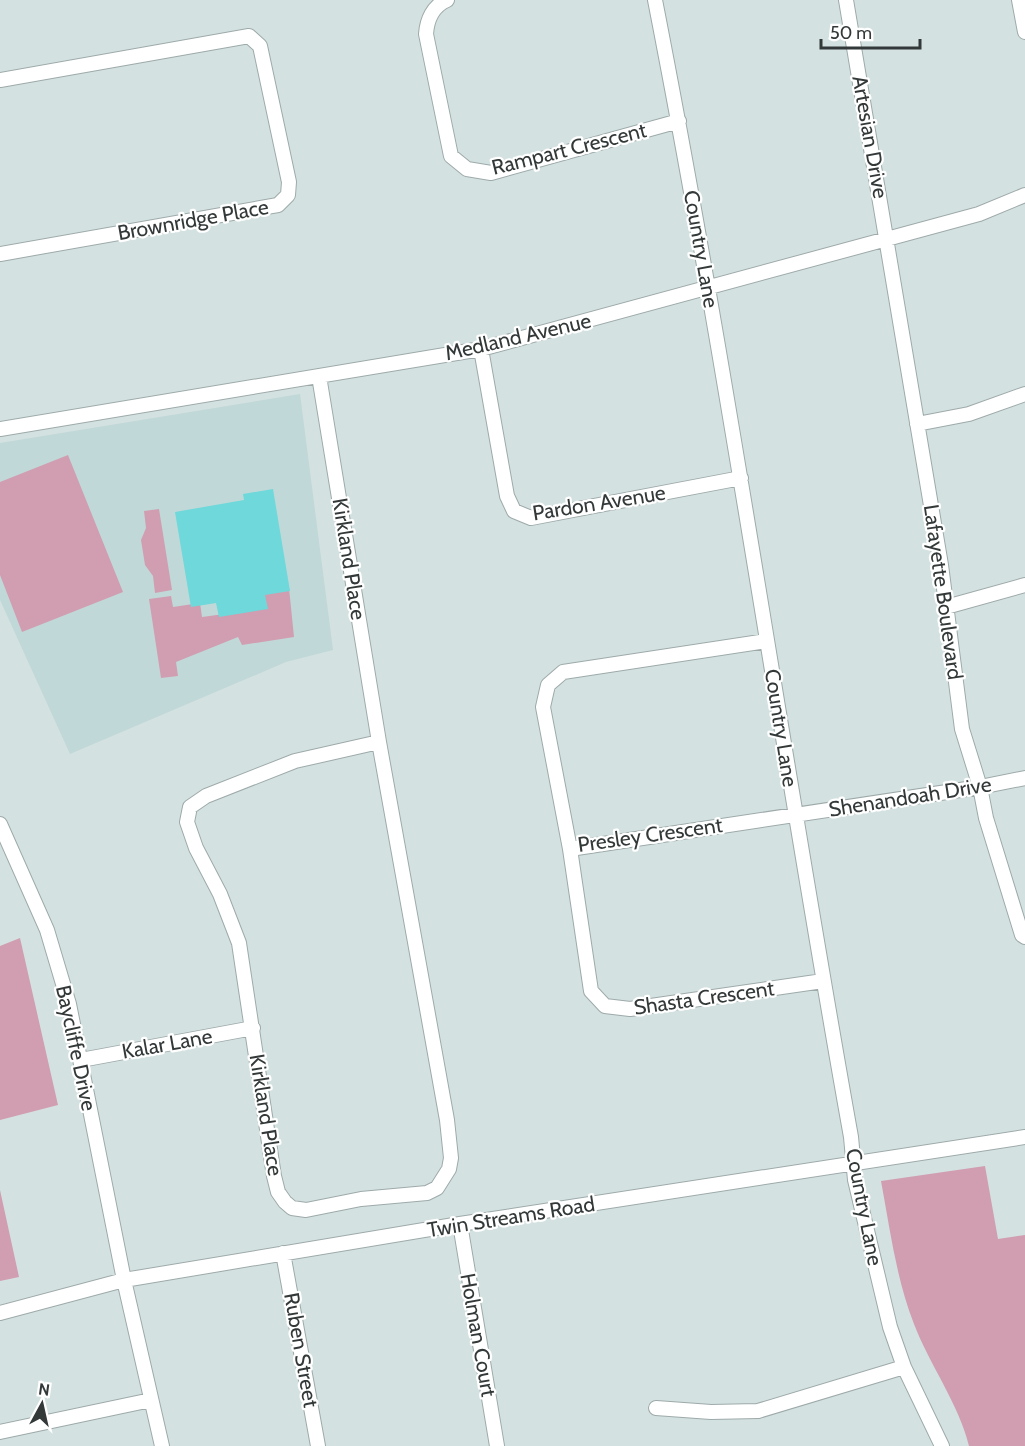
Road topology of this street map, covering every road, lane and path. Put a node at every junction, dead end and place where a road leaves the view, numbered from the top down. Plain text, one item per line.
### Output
1 (447, 0) edge
2 (655, 0) edge
3 (846, 0) edge
4 (1019, 0) edge
5 (1025, 32) edge
6 (0, 80) edge
7 (679, 121) junction
8 (1025, 195) edge
9 (887, 240) junction
10 (0, 254) edge
11 (709, 289) junction
12 (481, 349) junction
13 (319, 376) junction
14 (1025, 394) edge
15 (917, 424) junction
16 (0, 429) edge
17 (741, 478) junction
18 (1025, 585) edge
19 (946, 607) junction
20 (766, 641) junction
21 (379, 742) junction
22 (1025, 778) edge
23 (980, 787) junction
24 (795, 814) junction
25 (0, 824) edge
26 (570, 849) junction
27 (14, 855) junction
28 (0, 861) edge
29 (1025, 937) edge
30 (823, 981) junction
31 (253, 1028) junction
32 (81, 1060) junction
33 (1025, 1137) edge
34 (854, 1164) junction
35 (460, 1224) junction
36 (283, 1253) junction
37 (124, 1280) junction
38 (0, 1313) edge
39 (904, 1367) junction
40 (151, 1400) junction
41 (656, 1408) dead end
42 (0, 1432) edge
43 (162, 1446) edge
44 (318, 1446) edge
45 (497, 1446) edge
46 (942, 1446) edge

1 - 7 street, Rampart Crescent
2 - 7 street, Country Lane
3 - 9 street, Artesian Drive
4 - 5 street
6 - 10 street, Brownridge Place
7 - 11 street, Country Lane
8 - 9 street, Medland Avenue
9 - 11 street, Medland Avenue
9 - 15 street, Lafayette Boulevard
11 - 12 street, Medland Avenue
11 - 17 street, Country Lane
12 - 13 street, Medland Avenue
12 - 17 street, Pardon Avenue
13 - 16 street, Medland Avenue
13 - 21 street, Kirkland Place
14 - 15 street
15 - 19 street, Lafayette Boulevard
17 - 20 street, Country Lane
18 - 19 street
19 - 23 street, Lafayette Boulevard
20 - 24 street, Country Lane
20 - 26 street, Presley Crescent
21 - 31 street, Kirkland Place
21 - 31 street, Kirkland Place
22 - 23 street, Shenandoah Drive
23 - 24 street, Shenandoah Drive
23 - 29 street, Lafayette Boulevard
24 - 26 street, Presley Crescent
24 - 30 street, Country Lane
25 - 27 street, Baycliffe Drive
26 - 30 street, Shasta Crescent
27 - 28 street
27 - 32 street, Baycliffe Drive
30 - 34 street, Country Lane
31 - 32 street, Kalar Lane
32 - 37 street, Baycliffe Drive
33 - 34 street, Twin Streams Road
34 - 35 street, Twin Streams Road
34 - 39 street, Country Lane
35 - 36 street, Twin Streams Road
35 - 45 street, Holman Court
36 - 37 street, Twin Streams Road
36 - 44 street, Ruben Street
37 - 38 street, Twin Streams Road
37 - 40 street, Baycliffe Drive
39 - 41 street
39 - 46 street, Country Lane
40 - 42 street
40 - 43 street, Baycliffe Drive

